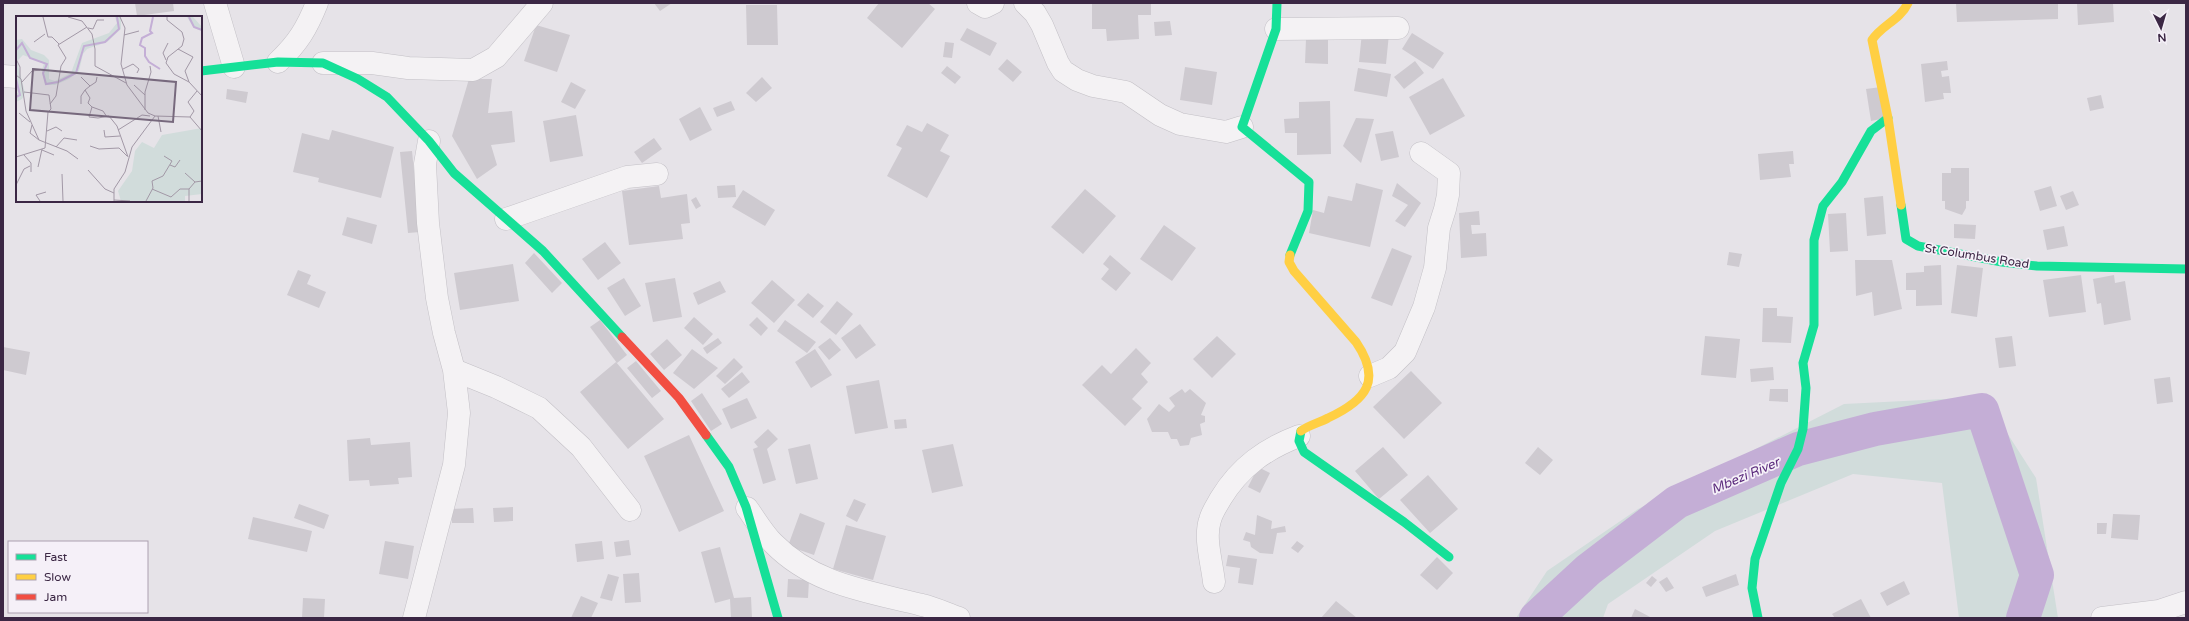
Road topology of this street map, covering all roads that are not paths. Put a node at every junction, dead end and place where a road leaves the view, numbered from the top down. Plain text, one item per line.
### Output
1 (215, 3) edge
2 (318, 3) edge
3 (542, 3) edge
4 (978, 3) edge
5 (993, 3) edge
6 (1025, 3) edge
7 (1278, 3) edge
8 (1908, 3) edge
9 (1398, 28) dead end
10 (1276, 29) junction
11 (278, 62) junction
12 (323, 64) junction
13 (234, 67) junction
14 (202, 71) edge
15 (3, 76) edge
16 (16, 77) edge
17 (1888, 118) junction
18 (1242, 127) junction
19 (429, 141) junction
20 (1421, 154) dead end
21 (657, 174) dead end
22 (506, 219) junction
23 (2186, 269) edge
24 (454, 370) junction
25 (1370, 376) junction
26 (1299, 436) junction
27 (746, 507) junction
28 (630, 510) dead end
29 (1450, 558) dead end
30 (1214, 582) dead end
31 (2186, 602) edge
32 (414, 618) edge
33 (778, 618) edge
34 (959, 618) edge
35 (1758, 618) edge
36 (2102, 618) edge

1 - 13 street
2 - 11 street
3 - 12 street
4 - 5 street
6 - 18 street
7 - 10 street
8 - 17 street, St Columbus Road
9 - 10 street
10 - 18 street
11 - 12 street
11 - 13 street
12 - 19 street
13 - 14 street
15 - 16 street
17 - 23 street, St Columbus Road
17 - 35 street
18 - 25 street
19 - 22 street
19 - 24 street
20 - 25 street
21 - 22 street
22 - 27 street
24 - 28 street
24 - 32 street
25 - 26 street
26 - 29 street
26 - 30 street
27 - 33 street
27 - 34 street
31 - 36 street

